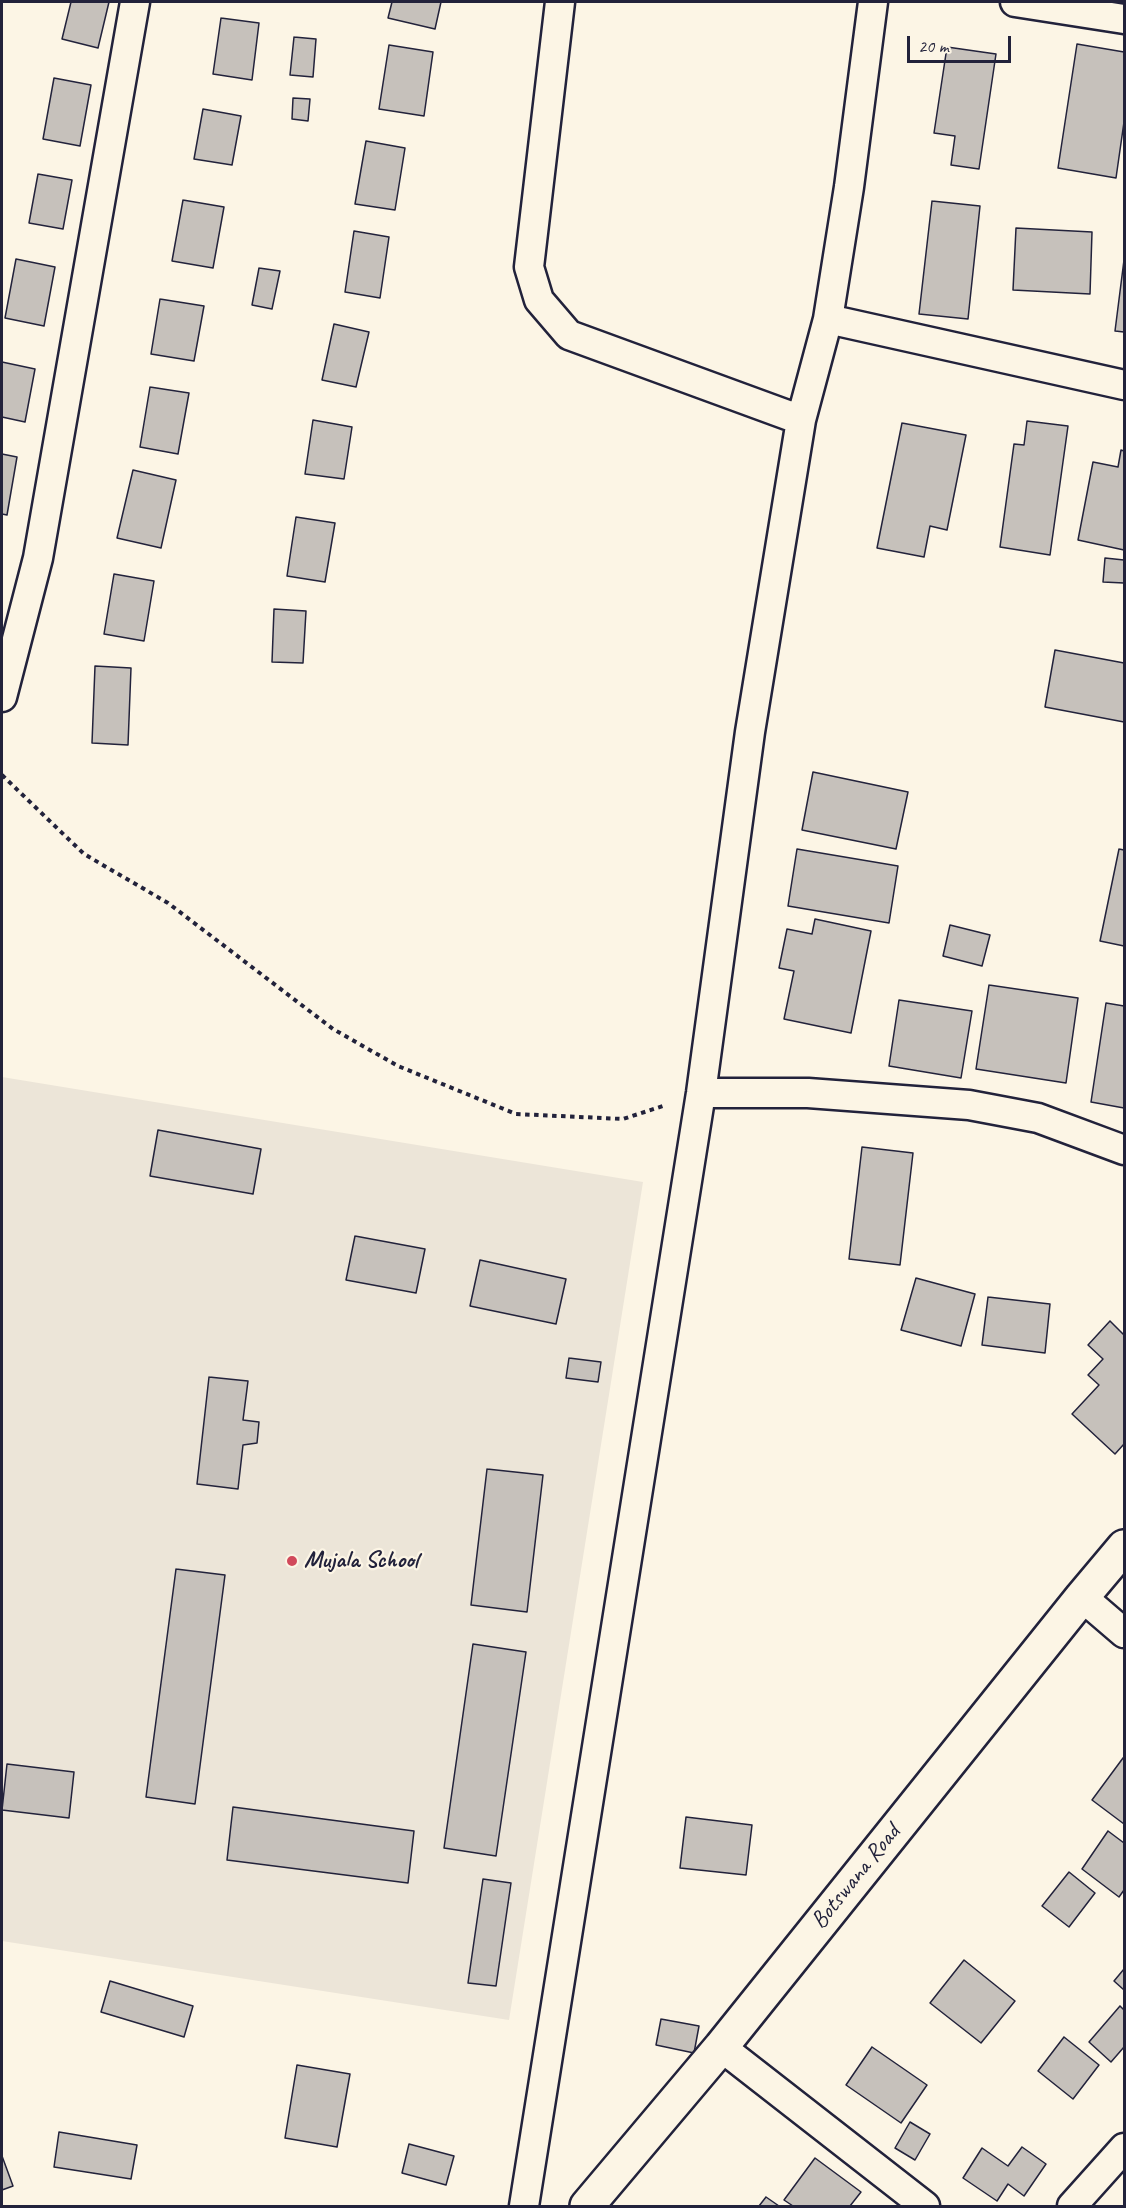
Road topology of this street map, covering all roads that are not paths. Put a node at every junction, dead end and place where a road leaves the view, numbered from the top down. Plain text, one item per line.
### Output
1 (135, 2) edge
2 (560, 2) edge
3 (873, 2) edge
4 (1015, 2) edge
5 (1125, 19) edge
6 (828, 319) junction
7 (1125, 385) edge
8 (801, 420) junction
9 (2, 697) edge
10 (701, 1093) junction
11 (1125, 1150) edge
12 (1125, 1547) edge
13 (1082, 1597) junction
14 (1125, 1633) edge
15 (721, 2046) junction
16 (1125, 2148) edge
17 (524, 2206) edge
18 (587, 2206) edge
19 (925, 2206) edge
20 (1072, 2206) edge

1 - 9 street
2 - 8 street
3 - 6 street
4 - 5 street
6 - 7 street
6 - 8 street
8 - 10 street
10 - 11 street
10 - 17 street
12 - 13 street, Botswana Road
13 - 14 street
13 - 15 street, Botswana Road
15 - 18 street, Botswana Road
15 - 19 street
16 - 20 street

